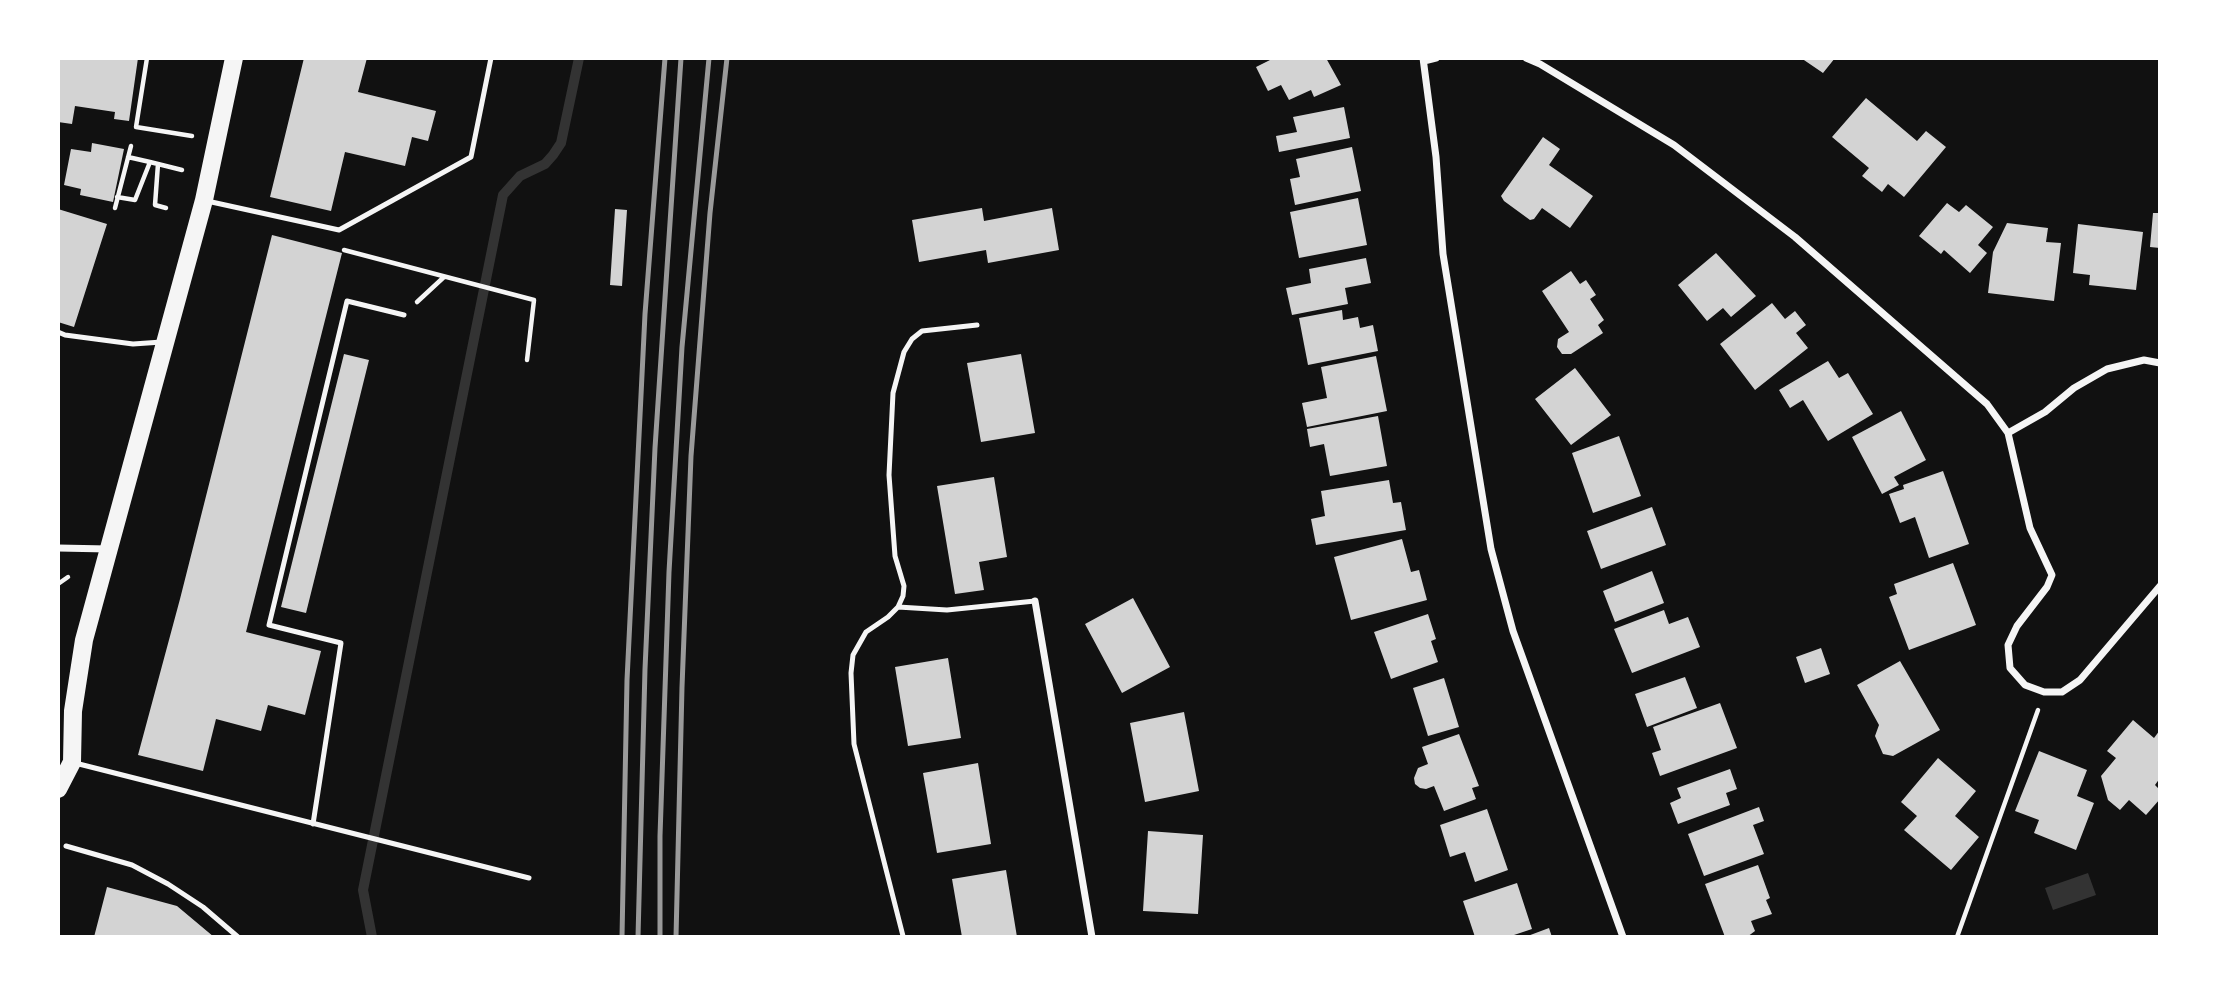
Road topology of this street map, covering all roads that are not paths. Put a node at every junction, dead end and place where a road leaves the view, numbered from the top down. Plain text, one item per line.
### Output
1 (234, 58) edge
2 (491, 58) edge
3 (1437, 58) edge
4 (1526, 58) edge
5 (1424, 59) edge
6 (204, 201) junction
7 (404, 315) road end
8 (978, 325) dead end
9 (58, 332) edge
10 (166, 342) junction
11 (2160, 363) edge
12 (2008, 433) junction
13 (58, 548) edge
14 (109, 549) junction
15 (2160, 586) edge
16 (1035, 601) joint
17 (898, 607) junction
18 (72, 762) junction
19 (58, 789) edge
20 (313, 824) junction
21 (66, 846) dead end
22 (529, 878) dead end
23 (903, 936) edge
24 (238, 937) edge
25 (1092, 937) edge
26 (1623, 937) edge

1 - 6 main road
2 - 6 lane
3 - 5 street
4 - 12 street
5 - 26 street
6 - 10 main road
7 - 20 lane
8 - 17 lane
9 - 10 lane
10 - 14 main road
11 - 12 street
12 - 15 street
13 - 14 street
14 - 18 main road
16 - 17 lane
16 - 25 street
17 - 23 lane
18 - 19 main road
18 - 20 lane
20 - 22 lane
21 - 24 lane

